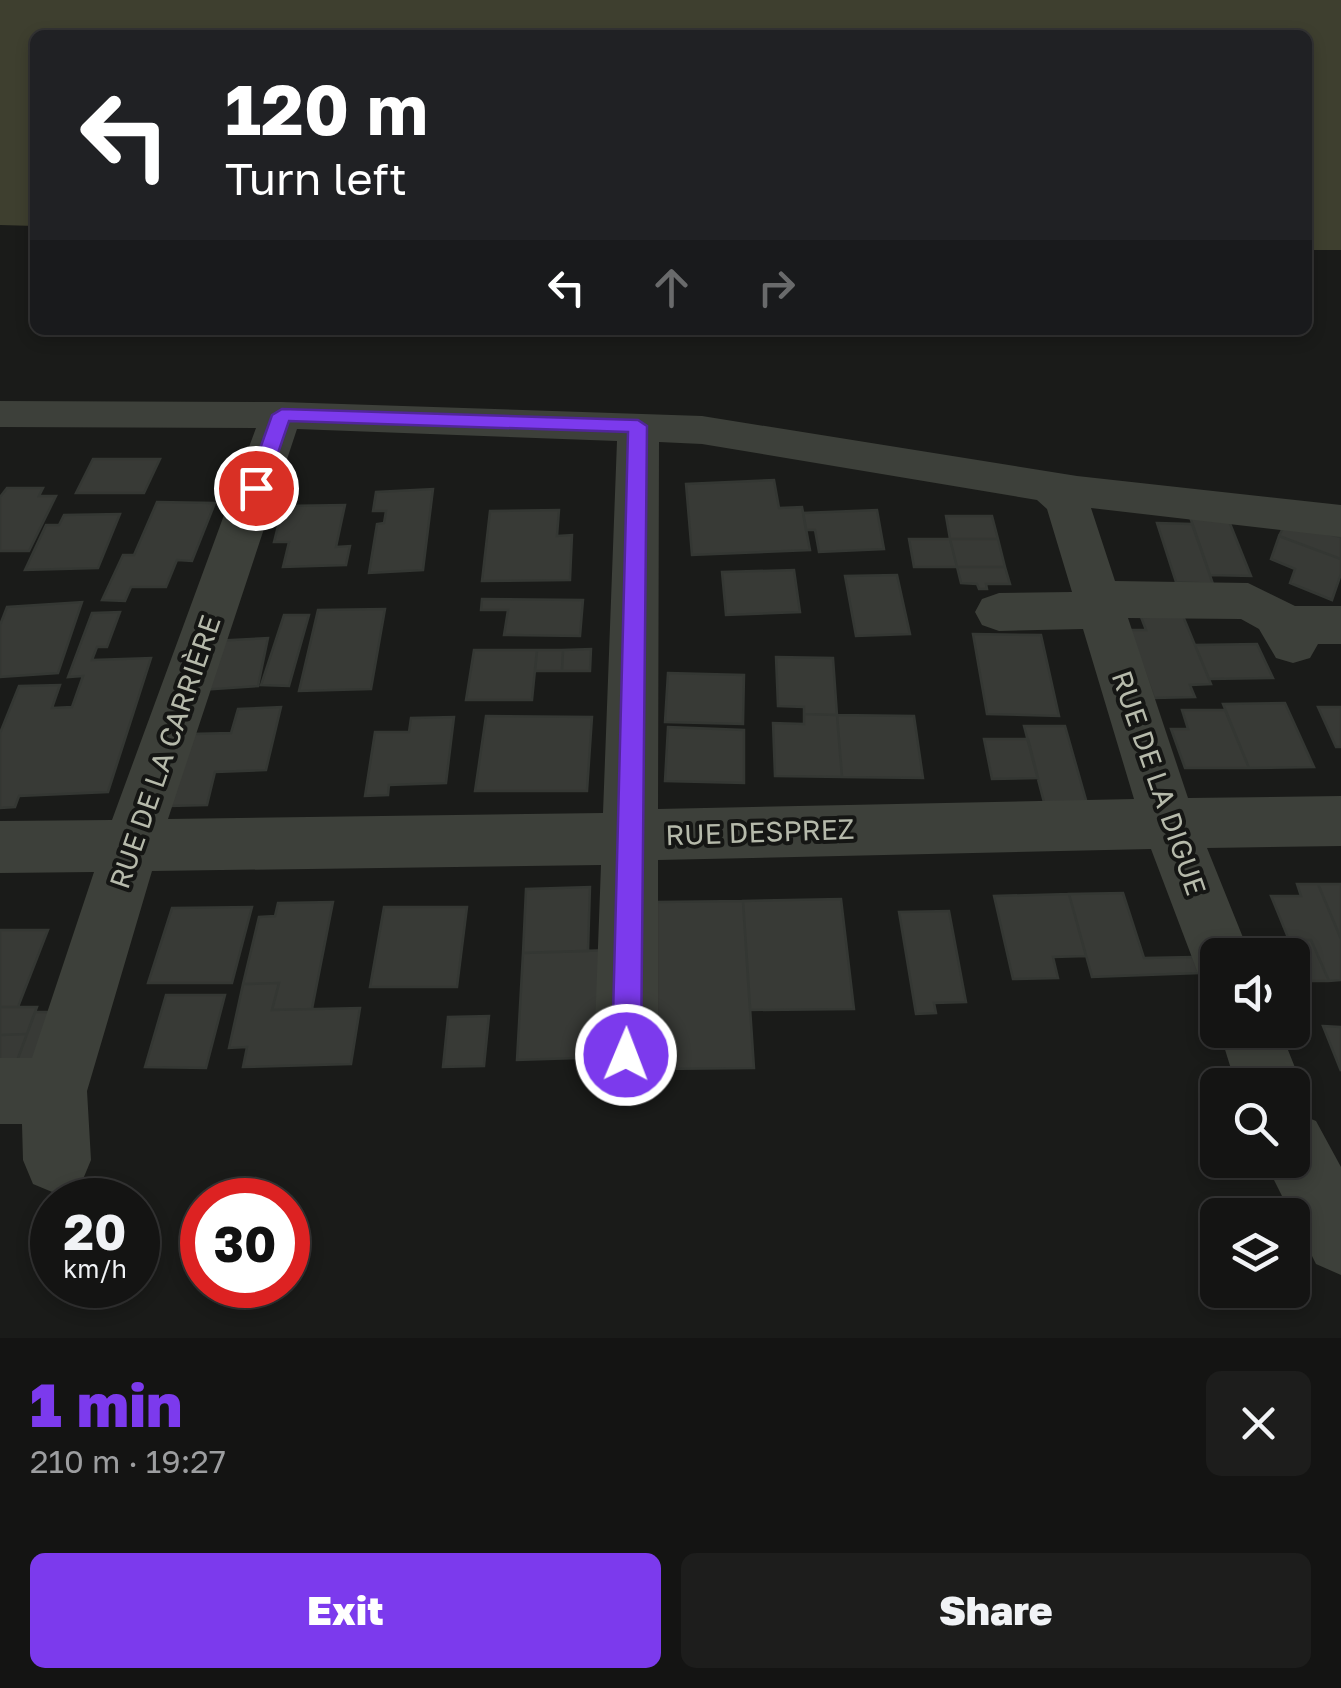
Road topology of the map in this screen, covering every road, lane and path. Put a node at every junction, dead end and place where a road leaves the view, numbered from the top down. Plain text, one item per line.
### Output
1 (282, 415) junction
2 (4, 421) edge
3 (638, 426) junction
4 (1064, 493) junction
5 (1341, 521) edge
6 (1099, 604) junction
7 (999, 612) dead end
8 (1341, 625) edge
9 (1341, 821) edge
10 (1169, 824) junction
11 (631, 838) junction
12 (132, 846) junction
13 (0, 847) edge
14 (1213, 938) edge
15 (626, 1055) dead end
16 (27, 1091) edge
17 (57, 1160) dead end

1 - 2 street
1 - 3 street
1 - 12 street, RUE DE LA CARRIÈRE
3 - 4 street
3 - 11 street
4 - 5 street
4 - 6 street, RUE DE LA DIGUE
6 - 7 street
6 - 8 street
6 - 10 street, RUE DE LA DIGUE
9 - 10 street, RUE DESPREZ
10 - 11 street, RUE DESPREZ
10 - 14 street, RUE DE LA DIGUE
11 - 12 street, RUE DESPREZ
11 - 15 street
12 - 13 street, RUE DESPREZ
12 - 16 street, RUE DE LA CARRIÈRE
16 - 17 street

